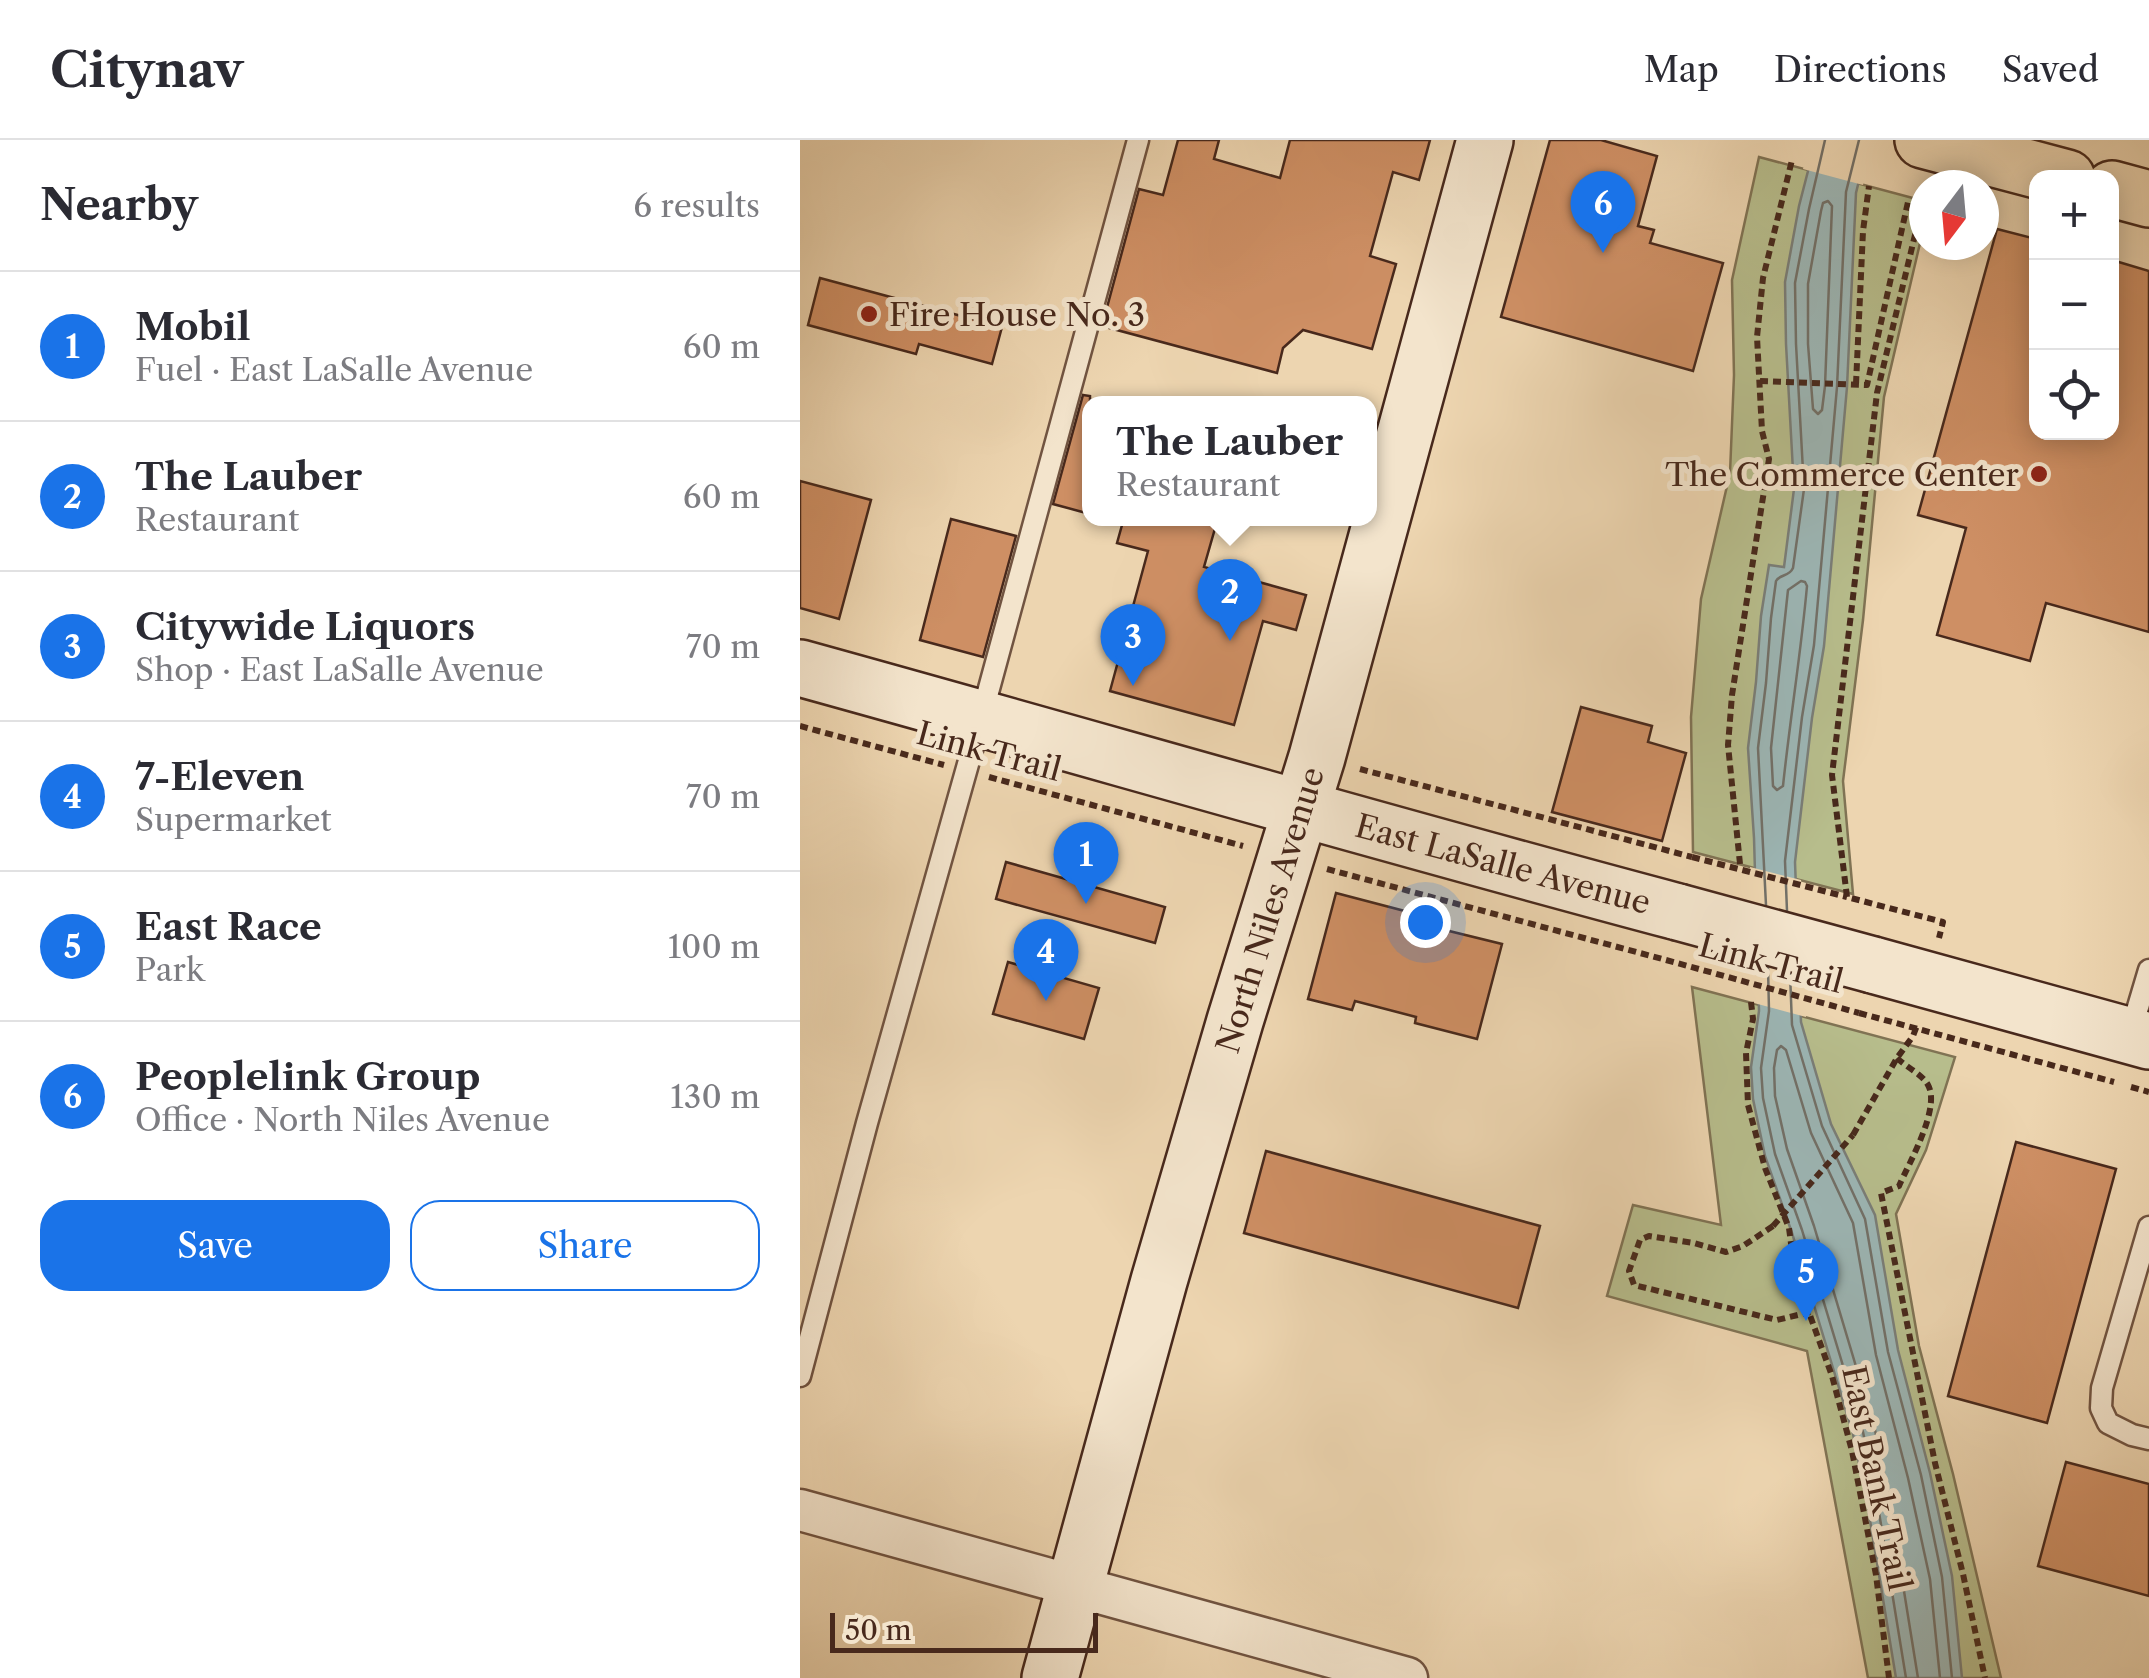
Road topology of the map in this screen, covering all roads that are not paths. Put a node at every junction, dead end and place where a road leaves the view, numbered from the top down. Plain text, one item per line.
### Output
1 (1138, 140) edge
2 (1484, 140) edge
3 (1938, 144) edge
4 (2037, 170) edge
5 (2119, 191) edge
6 (2149, 199) edge
7 (800, 668) edge
8 (981, 718) junction
9 (1294, 834) junction
10 (2149, 970) edge
11 (2139, 1038) edge
12 (2149, 1227) edge
13 (800, 1376) edge
14 (2149, 1439) edge
15 (800, 1510) edge
16 (1076, 1588) junction
17 (1050, 1678) edge
18 (1406, 1678) edge

1 - 8 lane
2 - 9 street, North Niles Avenue
3 - 4 main road
5 - 6 main road
7 - 8 street, East LaSalle Avenue
8 - 9 street, East LaSalle Avenue
8 - 13 lane
9 - 11 street, East LaSalle Avenue, bridge
9 - 16 street, North Niles Avenue
10 - 11 lane
12 - 14 lane
15 - 16 street
16 - 17 street, North Niles Avenue
16 - 18 street

